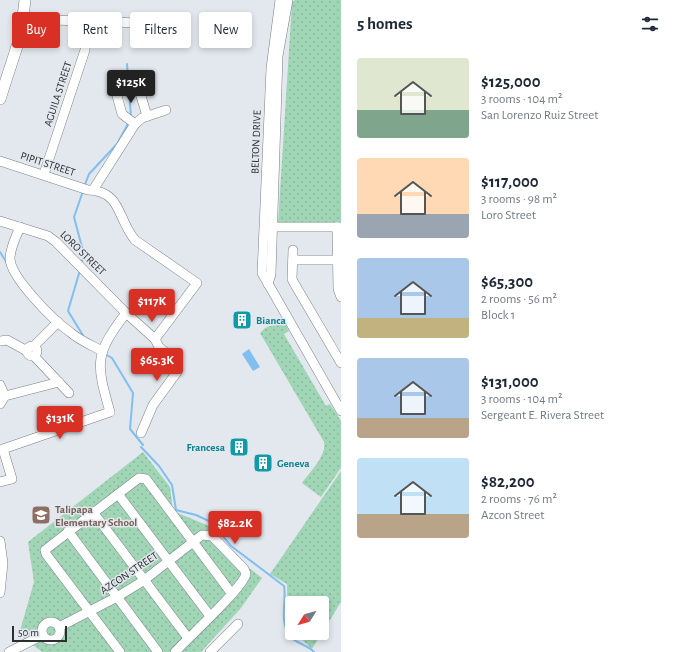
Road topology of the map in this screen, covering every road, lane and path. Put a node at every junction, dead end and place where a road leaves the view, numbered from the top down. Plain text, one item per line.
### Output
1 (25, 0) edge
2 (280, 0) edge
3 (288, 0) edge
4 (24, 12) edge
5 (16, 48) edge
6 (85, 48) edge
7 (274, 75) junction
8 (138, 86) dead end
9 (116, 92) dead end
10 (0, 99) edge
11 (166, 110) dead end
12 (147, 116) junction
13 (135, 124) junction
14 (0, 161) edge
15 (44, 174) junction
16 (90, 190) junction
17 (0, 220) edge
18 (20, 227) junction
19 (272, 227) junction
20 (339, 227) edge
21 (293, 250) dead end
22 (293, 260) junction
23 (339, 260) edge
24 (268, 284) junction
25 (341, 297) edge
26 (126, 313) junction
27 (59, 323) junction
28 (155, 339) junction
29 (0, 341) edge
30 (33, 350) junction
31 (102, 351) junction
32 (341, 363) edge
33 (59, 382) junction
34 (0, 385) edge
35 (69, 393) dead end
36 (5, 396) junction
37 (0, 404) edge
38 (341, 411) edge
39 (141, 433) dead end
40 (0, 482) edge
41 (118, 494) junction
42 (93, 512) junction
43 (68, 531) junction
44 (0, 541) edge
45 (193, 542) junction
46 (169, 561) junction
47 (144, 581) junction
48 (0, 593) edge
49 (232, 594) junction
50 (117, 597) junction
51 (90, 612) junction
52 (210, 616) junction
53 (238, 624) dead end
54 (188, 638) junction
55 (9, 652) edge
56 (120, 652) edge
57 (158, 652) edge
58 (175, 652) edge
59 (210, 652) edge

1 - 4 street
2 - 7 street, BELTON DRIVE
3 - 7 street, BELTON DRIVE
5 - 10 street
6 - 15 street, AGUILA STREET
7 - 19 street, BELTON DRIVE
7 - 24 street, BELTON DRIVE
8 - 12 street
9 - 13 street
11 - 12 street
12 - 13 street
13 - 16 street
14 - 15 street, PIPIT STREET
15 - 16 street, PIPIT STREET
16 - 28 street, PIPIT STREET
17 - 18 street, LORO STREET
18 - 26 street, LORO STREET
18 - 27 street
19 - 20 street
19 - 24 street, BELTON DRIVE
20 - 23 street
21 - 22 street
22 - 23 street
22 - 32 street
23 - 25 street
24 - 38 street, BELTON DRIVE
26 - 28 street, LORO STREET
26 - 31 street
27 - 30 street
27 - 31 street
28 - 39 street, LORO STREET
29 - 30 street
30 - 33 street
31 - 40 street
33 - 35 street
33 - 36 street
34 - 36 street
36 - 37 street
41 - 42 street
41 - 45 street
41 - 46 street
42 - 43 street
42 - 47 street
43 - 50 street
43 - 51 street
44 - 48 street
45 - 46 street, AZCON STREET
45 - 49 street
45 - 49 street, AZCON STREET
46 - 47 street, AZCON STREET
46 - 52 street
47 - 50 street, AZCON STREET
47 - 54 street
49 - 52 street
50 - 51 street, AZCON STREET
50 - 57 street
51 - 55 street, AZCON STREET
51 - 56 street
52 - 54 street
53 - 59 street
54 - 58 street

